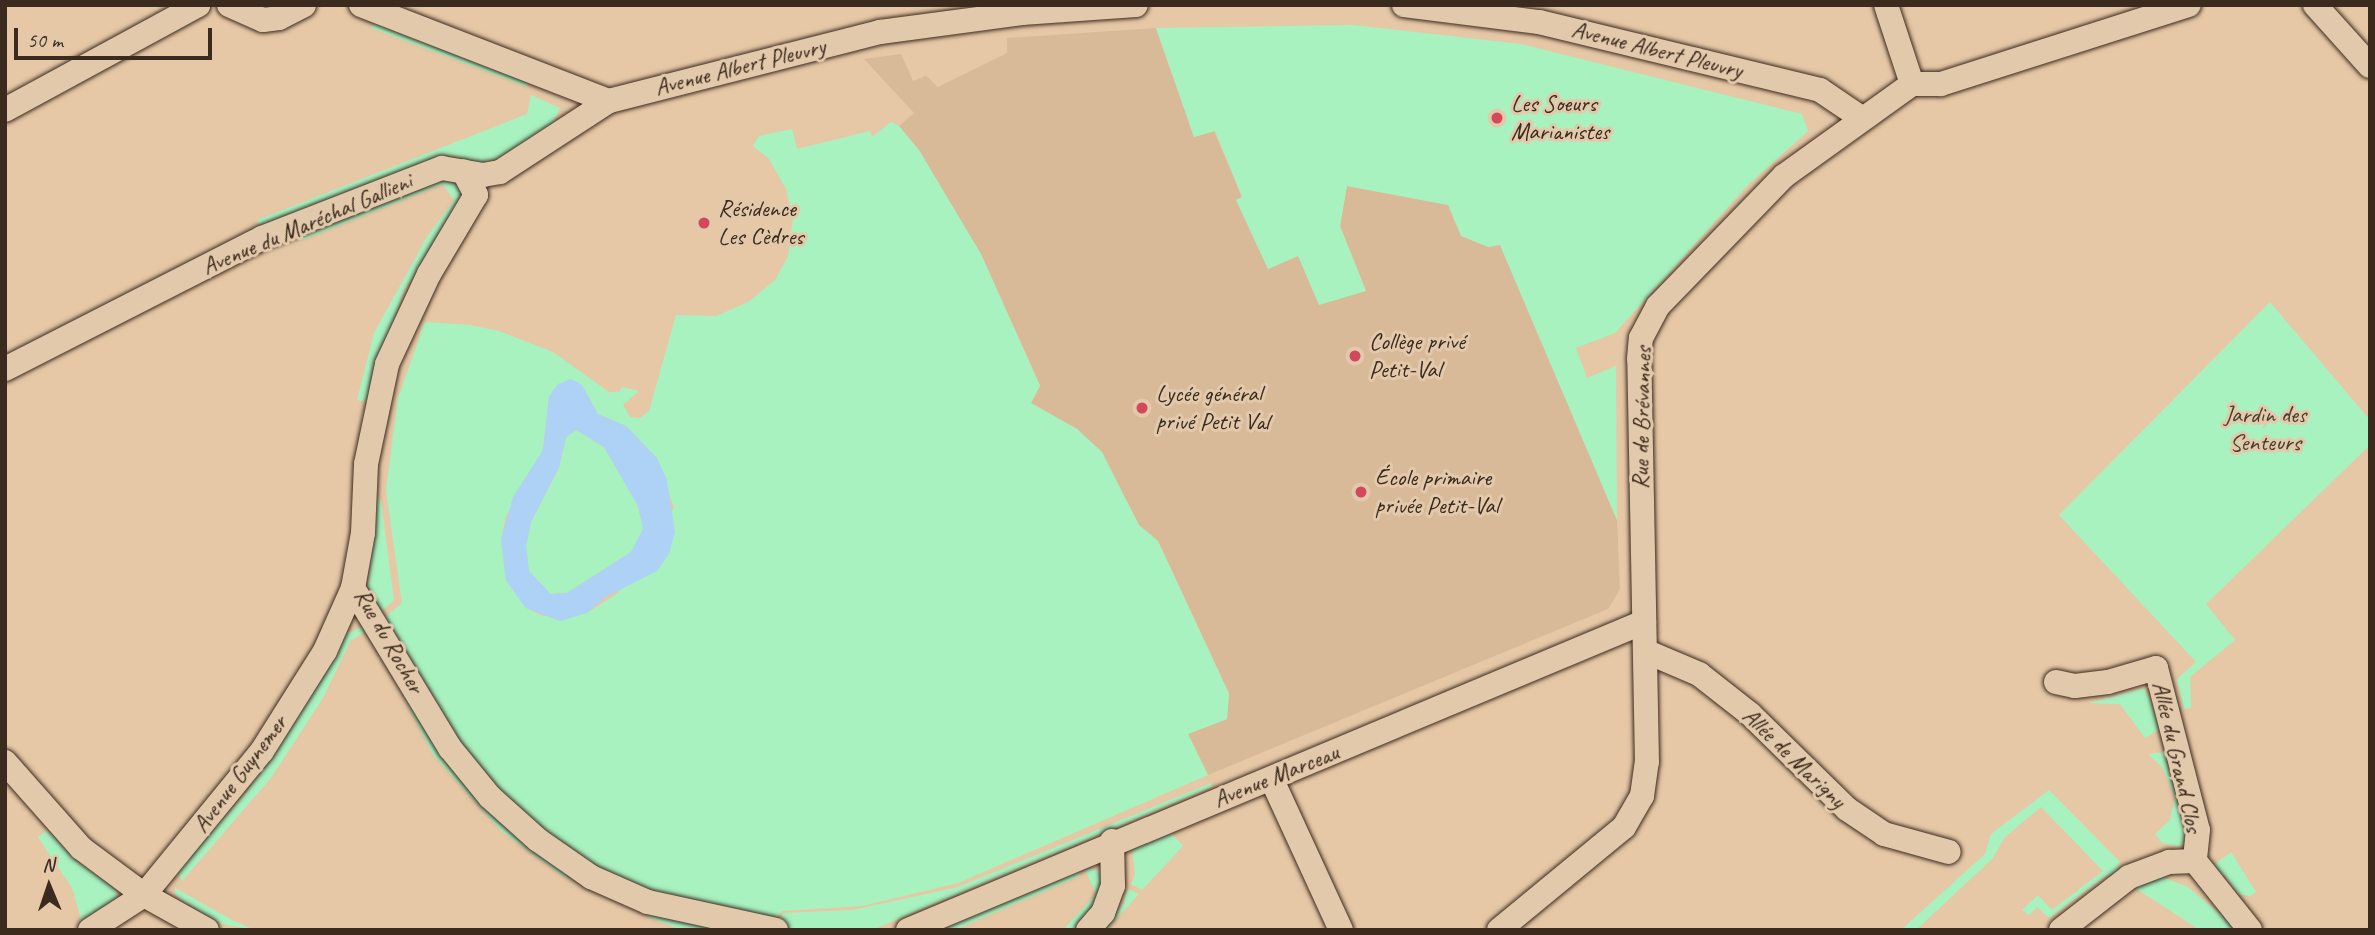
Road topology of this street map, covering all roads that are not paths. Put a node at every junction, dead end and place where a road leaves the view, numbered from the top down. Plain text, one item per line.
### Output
1 (198, 5) edge
2 (229, 5) edge
3 (304, 5) edge
4 (361, 5) edge
5 (1136, 5) edge
6 (1404, 5) edge
7 (1885, 5) edge
8 (2315, 5) edge
9 (2180, 8) edge
10 (2370, 66) edge
11 (1912, 84) junction
12 (609, 101) junction
13 (5, 110) edge
14 (1860, 117) junction
15 (463, 171) junction
16 (5, 369) edge
17 (353, 588) junction
18 (1644, 622) junction
19 (1645, 651) junction
20 (2056, 682) dead end
21 (5, 762) edge
22 (1272, 780) junction
23 (1112, 841) junction
24 (1948, 852) dead end
25 (2195, 861) junction
26 (144, 895) junction
27 (106, 926) edge
28 (207, 930) edge
29 (776, 930) edge
30 (908, 930) edge
31 (1088, 930) edge
32 (1341, 930) edge
33 (1499, 930) edge
34 (2061, 930) edge
35 (2250, 930) edge

1 - 13 street
2 - 3 street
4 - 12 street
5 - 12 street, Avenue Albert Pleuvry
6 - 14 street, Avenue Albert Pleuvry
7 - 11 street
8 - 10 street
9 - 11 street
11 - 14 street, Rue de Brévannes
12 - 15 street, Avenue du Maréchal Gallieni
14 - 18 street, Rue de Brévannes
15 - 16 street, Avenue du Maréchal Gallieni
15 - 17 street, Rue du Rocher
17 - 26 street, Avenue Guynemer
17 - 29 street, Rue du Rocher
18 - 19 street, Rue de Brévannes
18 - 22 street, Avenue Marceau
19 - 24 street, Allée de Marigny
19 - 33 street, Rue de Brévannes
20 - 25 street, Allée du Grand Clos
21 - 26 street
22 - 23 street, Avenue Marceau
22 - 32 street
23 - 30 street, Avenue Marceau
23 - 31 street
25 - 34 street
25 - 35 street, Allée du Grand Clos
26 - 27 street, Avenue Guynemer
26 - 28 street

